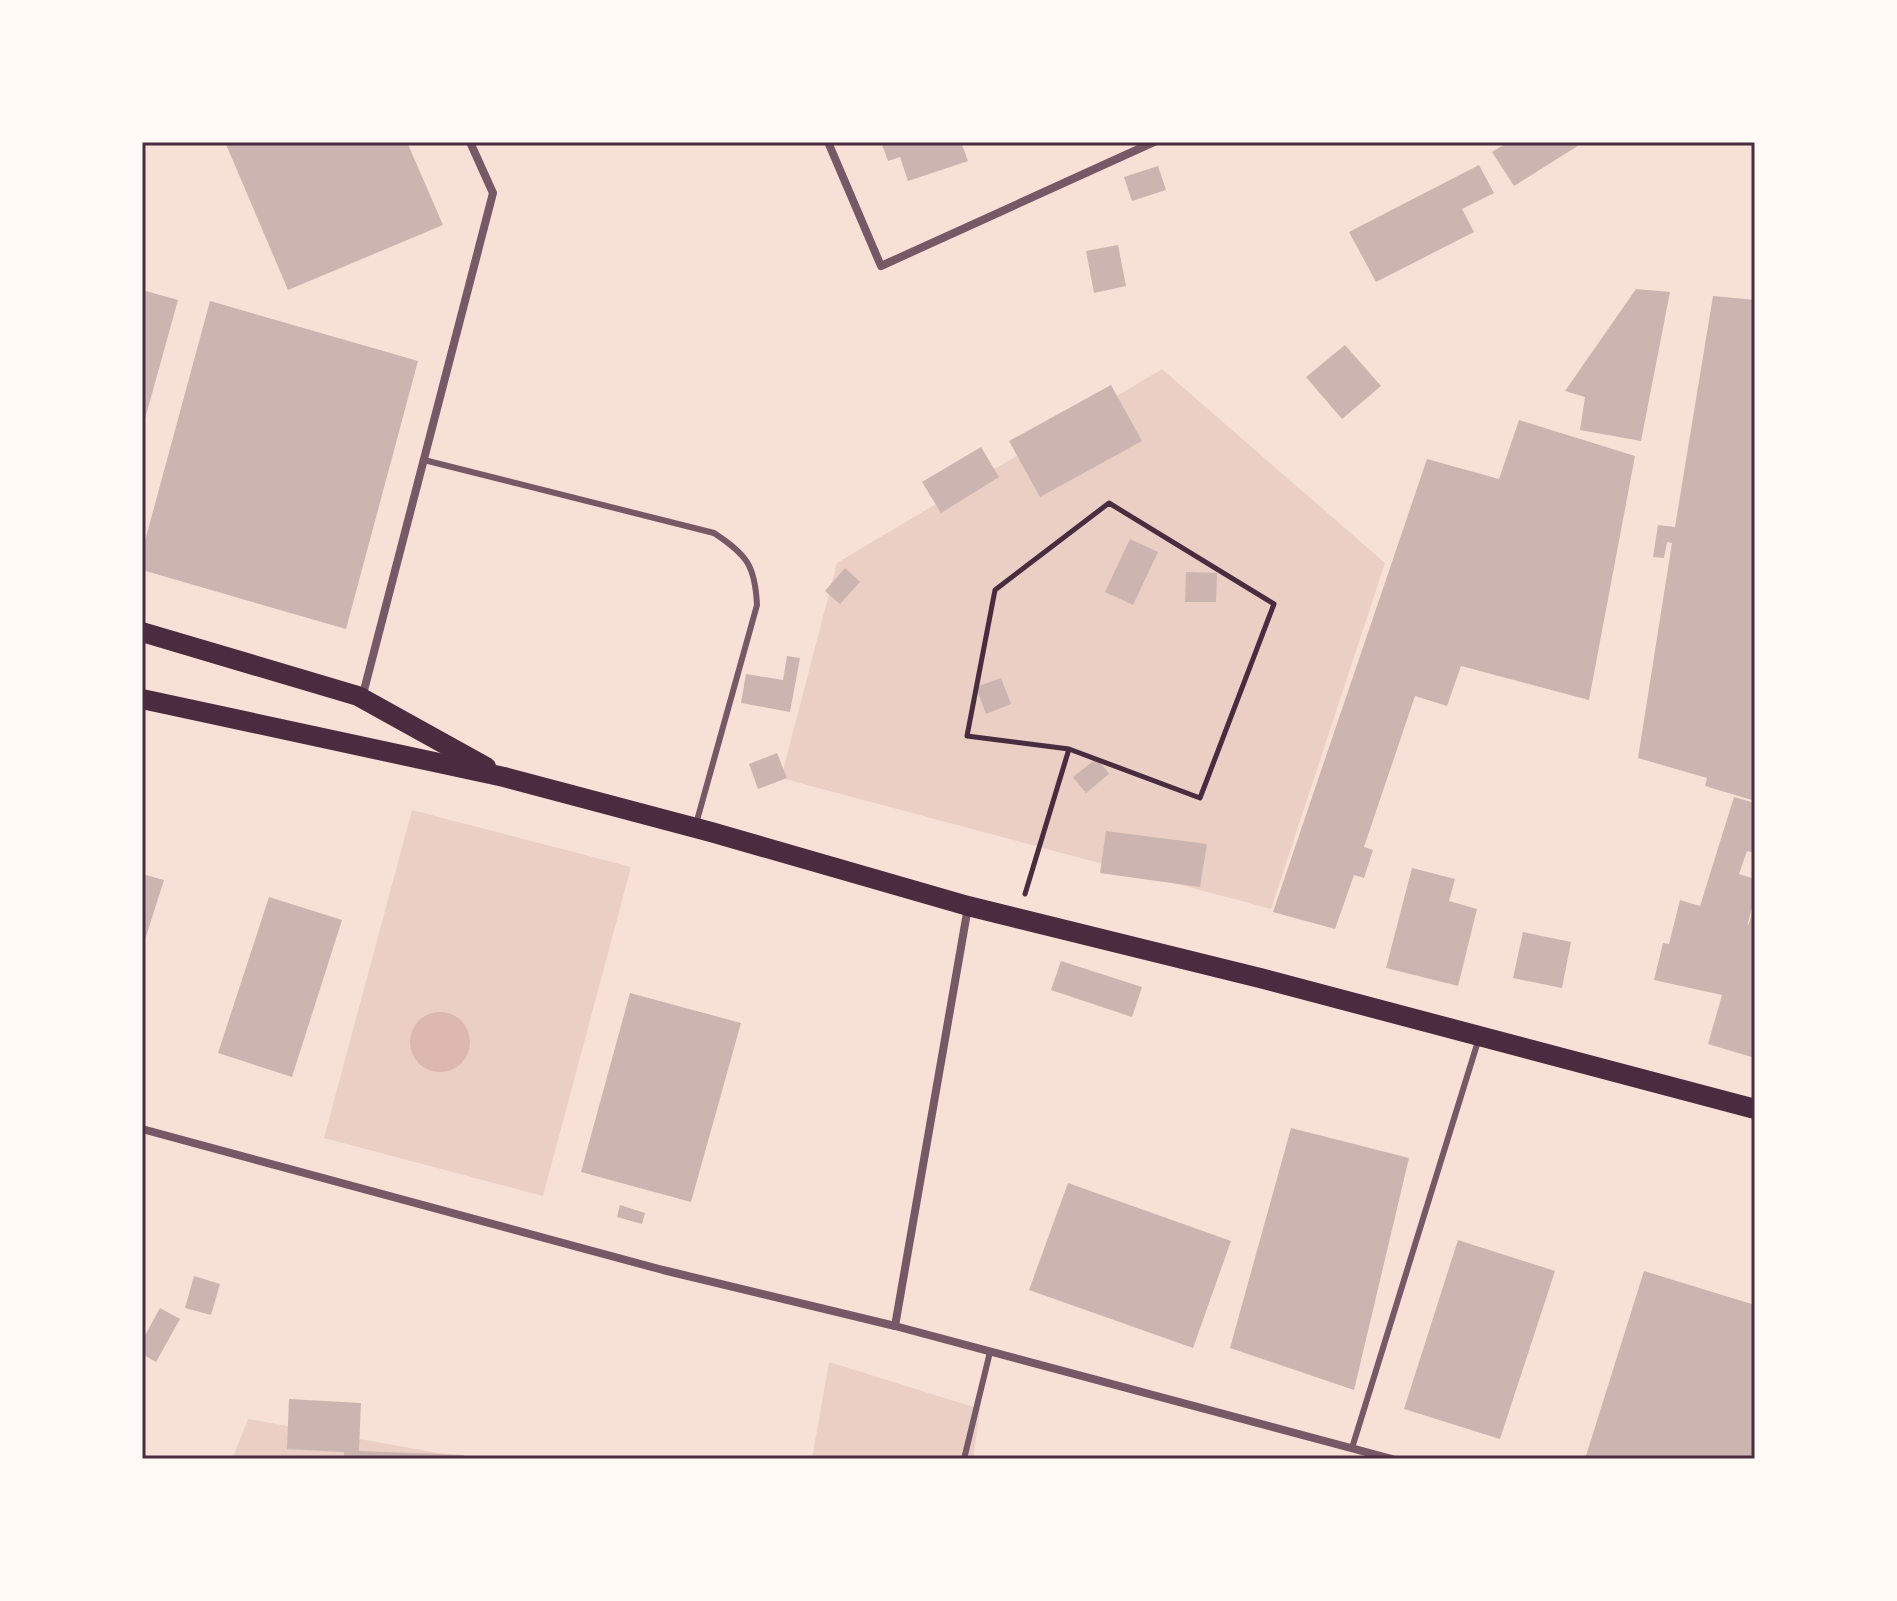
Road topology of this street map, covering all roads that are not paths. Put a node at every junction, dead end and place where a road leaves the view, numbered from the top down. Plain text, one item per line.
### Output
1 (470, 142) edge
2 (828, 142) edge
3 (1154, 142) edge
4 (424, 460) junction
5 (142, 632) edge
6 (362, 698) junction
7 (142, 699) edge
8 (504, 777) junction
9 (695, 829) junction
10 (968, 906) junction
11 (1479, 1038) junction
12 (1755, 1109) edge
13 (142, 1129) edge
14 (895, 1326) junction
15 (990, 1352) junction
16 (1352, 1448) junction
17 (964, 1459) edge
18 (1392, 1459) edge

1 - 4 street
2 - 3 street
4 - 6 street
4 - 9 lane
5 - 6 main road
6 - 8 main road
7 - 8 main road
8 - 9 main road
9 - 10 main road
10 - 11 main road
10 - 14 street
11 - 12 main road
11 - 16 lane
13 - 14 street
14 - 15 street
15 - 16 street
15 - 17 lane
16 - 18 street

